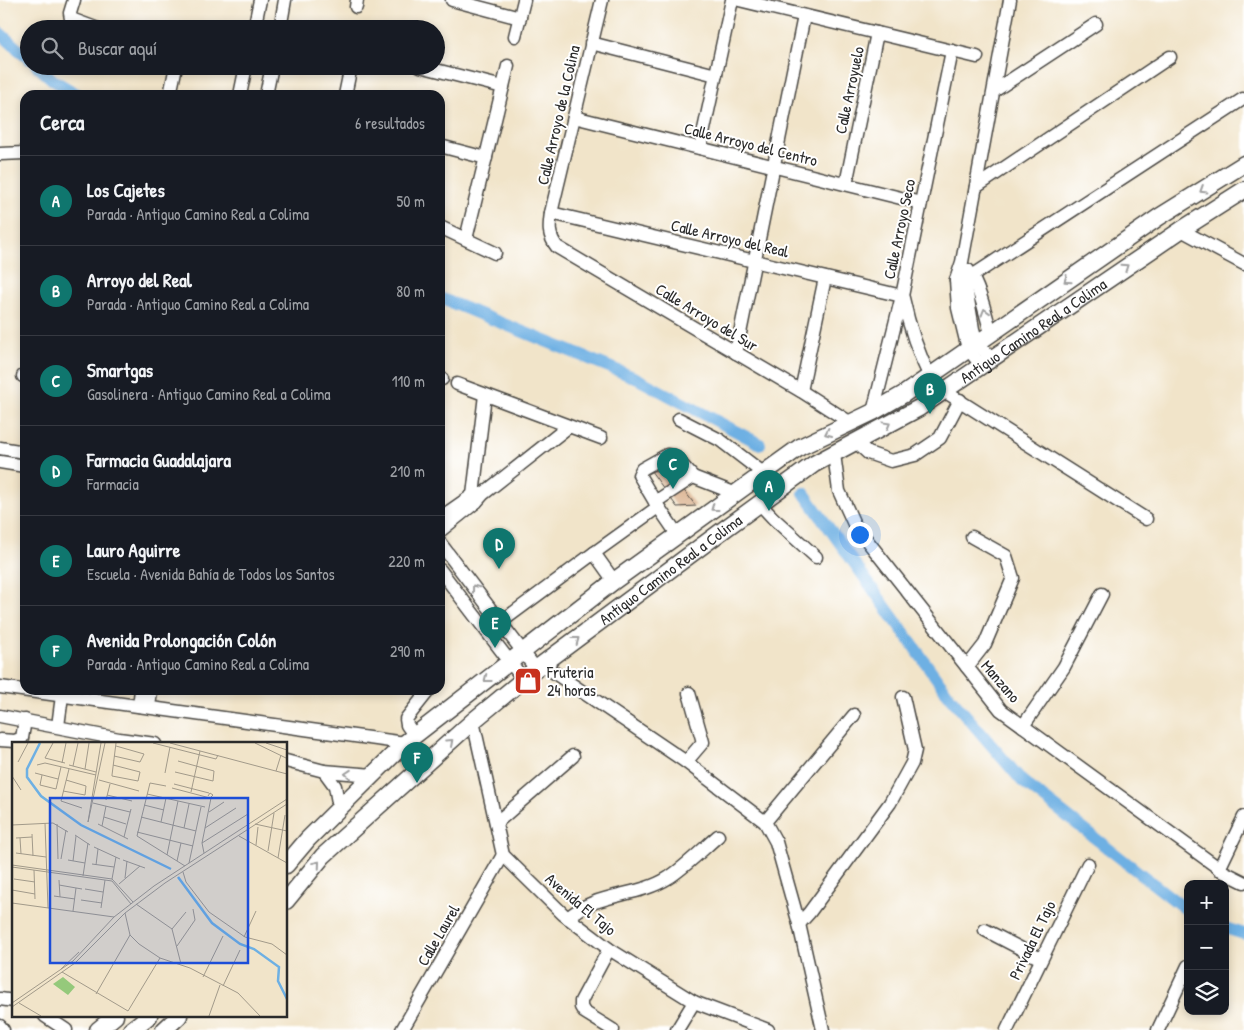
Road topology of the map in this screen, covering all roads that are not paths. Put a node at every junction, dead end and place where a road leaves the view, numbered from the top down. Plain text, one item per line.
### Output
1 (74, 0) edge
2 (260, 0) edge
3 (286, 0) edge
4 (452, 0) edge
5 (524, 0) edge
6 (602, 0) edge
7 (732, 0) edge
8 (739, 0) edge
9 (1010, 0) edge
10 (804, 16) junction
11 (520, 18) junction
12 (74, 20) edge
13 (256, 20) edge
14 (281, 20) edge
15 (1096, 24) dead end
16 (877, 33) junction
17 (515, 36) dead end
18 (591, 43) junction
19 (952, 51) junction
20 (977, 57) dead end
21 (1170, 57) dead end
22 (508, 66) dead end
23 (445, 72) edge
24 (174, 75) edge
25 (244, 75) edge
26 (270, 75) edge
27 (349, 75) edge
28 (716, 75) junction
29 (503, 87) junction
30 (171, 90) edge
31 (241, 90) edge
32 (267, 90) edge
33 (346, 90) edge
34 (994, 91) junction
35 (1243, 99) edge
36 (574, 117) junction
37 (445, 147) edge
38 (700, 148) junction
39 (20, 153) edge
40 (0, 154) edge
41 (486, 158) junction
42 (1244, 164) edge
43 (773, 166) junction
44 (846, 184) junction
45 (976, 187) junction
46 (1244, 190) edge
47 (921, 203) junction
48 (551, 213) junction
49 (445, 229) edge
50 (1181, 230) junction
51 (550, 238) joint
52 (466, 239) junction
53 (495, 254) dead end
54 (754, 261) junction
55 (1244, 264) edge
56 (825, 278) junction
57 (964, 278) junction
58 (902, 296) junction
59 (991, 333) junction
60 (973, 346) junction
61 (736, 353) junction
62 (986, 362) junction
63 (930, 377) junction
64 (458, 384) dead end
65 (944, 390) junction
66 (801, 392) junction
67 (485, 395) junction
68 (960, 400) junction
69 (873, 412) junction
70 (679, 419) dead end
71 (850, 423) junction
72 (568, 427) junction
73 (601, 438) dead end
74 (856, 442) junction
75 (0, 448) edge
76 (20, 451) edge
77 (834, 454) junction
78 (0, 462) edge
79 (20, 465) edge
80 (763, 472) junction
81 (693, 477) junction
82 (734, 493) junction
83 (477, 497) junction
84 (759, 503) junction
85 (656, 505) junction
86 (445, 515) edge
87 (1146, 519) dead end
88 (445, 526) edge
89 (677, 534) junction
90 (972, 537) dead end
91 (445, 549) edge
92 (594, 553) junction
93 (816, 557) dead end
94 (445, 577) edge
95 (614, 581) junction
96 (1102, 594) dead end
97 (501, 622) junction
98 (524, 652) junction
99 (509, 662) junction
100 (539, 667) junction
101 (967, 667) junction
102 (523, 679) junction
103 (0, 687) edge
104 (20, 690) edge
105 (689, 692) dead end
106 (55, 695) edge
107 (142, 695) edge
108 (149, 695) edge
109 (425, 695) edge
110 (62, 696) junction
111 (902, 697) dead end
112 (144, 707) junction
113 (854, 715) dead end
114 (0, 716) edge
115 (25, 720) junction
116 (473, 721) junction
117 (58, 726) junction
118 (1023, 726) junction
119 (410, 739) junction
120 (0, 740) edge
121 (141, 742) edge
122 (573, 756) dead end
123 (288, 762) edge
124 (686, 762) junction
125 (324, 771) junction
126 (372, 775) junction
127 (339, 808) junction
128 (1244, 817) edge
129 (765, 822) junction
130 (496, 823) junction
131 (718, 836) dead end
132 (503, 855) junction
133 (288, 863) edge
134 (1088, 864) dead end
135 (1220, 869) junction
136 (1244, 882) edge
137 (288, 899) edge
138 (568, 918) junction
139 (799, 924) junction
140 (985, 930) dead end
141 (609, 949) junction
142 (1042, 958) junction
143 (1186, 970) edge
144 (694, 1002) junction
145 (47, 1018) edge
146 (113, 1018) edge
147 (146, 1018) edge
148 (177, 1018) edge
149 (0, 1026) edge
150 (3, 1030) edge
151 (66, 1030) edge
152 (98, 1030) edge
153 (131, 1030) edge
154 (164, 1030) edge
155 (402, 1030) edge
156 (613, 1030) edge
157 (677, 1030) edge
158 (768, 1030) edge
159 (824, 1030) edge
160 (1006, 1030) edge
161 (1158, 1030) edge

1 - 12 street
2 - 13 street
3 - 14 street
4 - 11 street
5 - 11 street
6 - 18 street, Calle Arroyo de la Colina
7 - 28 street
8 - 10 street
9 - 34 street
10 - 16 street
10 - 43 street
11 - 17 street
15 - 34 street
16 - 19 street
16 - 44 street, Calle Arroyuelo
18 - 28 street
18 - 36 street, Calle Arroyo de la Colina
19 - 20 street
19 - 47 street, Calle Arroyo Seco
21 - 45 street
22 - 29 street
23 - 29 street
24 - 30 street
25 - 31 street
26 - 32 street
27 - 33 street
28 - 38 street
29 - 41 street
34 - 45 street
35 - 57 street
36 - 38 street, Calle Arroyo del Centro
36 - 48 street, Calle Arroyo de la Colina
37 - 41 street
38 - 43 street, Calle Arroyo del Centro
39 - 40 street
41 - 52 street
42 -> 59 main road, Antiguo Camino Real a Colima
43 - 44 street, Calle Arroyo del Centro
43 - 54 street
44 - 47 street, Calle Arroyo del Centro
45 - 57 street
46 - 50 main road, Antiguo Camino Real a Colima
47 - 58 street, Calle Arroyo Seco
48 - 51 street, Calle Arroyo de la Colina
48 - 54 street, Calle Arroyo del Real
49 - 52 street
50 - 55 street
62 -> 50 main road, Antiguo Camino Real a Colima
51 - 61 street, Calle Arroyo del Sur
52 - 53 street
54 - 56 street, Calle Arroyo del Real
54 - 61 street
56 - 58 street, Calle Arroyo del Real
56 - 66 street
59 -> 57 street
57 - 60 street
58 - 63 street
58 - 69 street, Calle Arroyo Seco
59 - 60 main road, Antiguo Camino Real a Colima
60 - 62 street
60 - 63 main road, Antiguo Camino Real a Colima
61 - 66 street, Calle Arroyo del Sur
62 - 65 main road, Antiguo Camino Real a Colima
63 - 69 main road, Antiguo Camino Real a Colima
64 - 67 street
65 - 68 street
74 -> 65 main road, Antiguo Camino Real a Colima
66 - 71 street, Calle Arroyo del Sur
67 - 72 street
67 - 83 street
68 - 74 street
68 - 87 street
69 - 71 main road, Antiguo Camino Real a Colima
70 - 80 street
71 -> 80 main road, Antiguo Camino Real a Colima
72 - 73 street
72 - 83 street
74 - 77 main road, Antiguo Camino Real a Colima
75 - 76 street
77 - 84 main road, Antiguo Camino Real a Colima
77 - 101 street, Manzano
78 - 79 street
80 - 82 main road, Antiguo Camino Real a Colima
81 - 82 street
81 - 85 street
81 - 85 street
82 -> 89 main road, Antiguo Camino Real a Colima
83 - 86 street
83 - 88 street
84 - 93 street
100 -> 84 main road, Antiguo Camino Real a Colima
85 - 89 street
85 - 92 street
89 - 95 main road, Antiguo Camino Real a Colima
90 - 101 street
97 -> 91 street
92 - 95 street
92 - 97 street
94 - 99 street
95 - 98 main road, Antiguo Camino Real a Colima
96 - 118 street
97 - 98 street
98 - 99 main road, Antiguo Camino Real a Colima
98 - 100 street
99 - 102 street
99 -> 119 main road, Antiguo Camino Real a Colima
100 - 102 main road, Antiguo Camino Real a Colima
100 - 124 street
101 - 118 street, Manzano
102 - 116 main road, Antiguo Camino Real a Colima
103 - 104 street
105 - 124 street
106 - 110 street
107 - 112 street
108 - 112 street
109 - 119 street
110 - 112 street
110 - 117 street
111 - 139 street
112 - 119 street
113 - 129 street
114 - 115 street
115 - 117 street
115 - 120 street
116 - 130 street
137 -> 116 main road, Antiguo Camino Real a Colima
117 - 121 street
118 - 135 street, Manzano
119 - 126 main road, Antiguo Camino Real a Colima
122 - 130 street
123 - 125 street
124 - 129 street
126 -> 125 street
125 - 127 street
126 - 127 main road, Antiguo Camino Real a Colima
127 - 133 main road, Antiguo Camino Real a Colima
128 - 135 street
129 - 139 street
130 - 132 street
131 - 138 street
132 - 138 street, Avenida El Tajo
132 - 155 street, Calle Laurel
134 - 142 street, Privada El Tajo
135 - 136 street, Manzano
138 - 141 street, Avenida El Tajo
139 - 159 street
140 - 142 street
141 - 144 street, Avenida El Tajo
141 - 156 street
142 - 160 street, Privada El Tajo
143 - 161 street
144 - 157 street
144 - 158 street, Avenida El Tajo
145 - 151 street
146 - 152 main road
147 - 153 main road
148 - 154 main road
149 - 150 street

